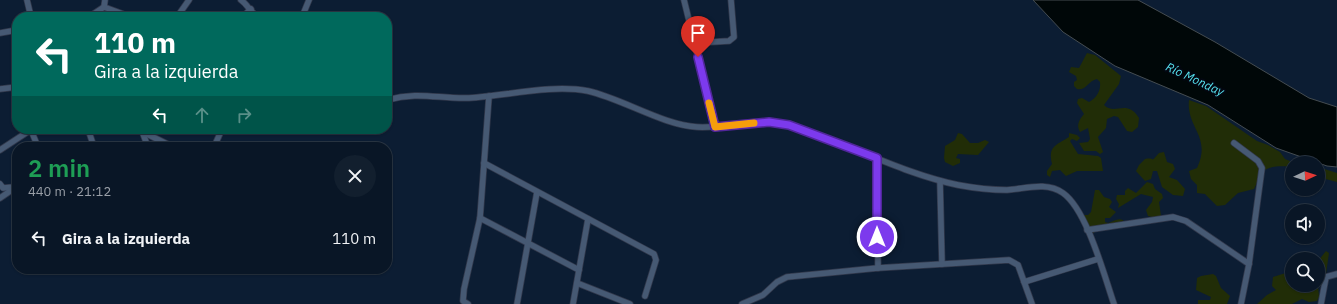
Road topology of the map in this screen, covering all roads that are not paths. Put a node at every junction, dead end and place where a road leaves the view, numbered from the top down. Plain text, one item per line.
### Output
1 (27, 0) edge
2 (105, 0) edge
3 (189, 0) edge
4 (241, 0) edge
5 (309, 0) edge
6 (684, 0) edge
7 (731, 0) edge
8 (104, 7) junction
9 (251, 9) junction
10 (30, 12) edge
11 (96, 12) edge
12 (118, 12) edge
13 (181, 12) edge
14 (248, 12) edge
15 (252, 12) edge
16 (304, 12) edge
17 (12, 31) edge
18 (0, 33) edge
19 (694, 44) junction
20 (12, 88) edge
21 (0, 89) edge
22 (489, 96) junction
23 (392, 99) edge
24 (715, 127) junction
25 (25, 134) edge
26 (148, 134) edge
27 (163, 142) edge
28 (1234, 143) dead end
29 (2, 148) edge
30 (877, 158) junction
31 (484, 164) junction
32 (940, 181) junction
33 (0, 184) edge
34 (12, 187) edge
35 (12, 190) edge
36 (538, 192) junction
37 (0, 198) edge
38 (480, 218) junction
39 (588, 220) junction
40 (1087, 230) junction
41 (528, 244) junction
42 (1098, 259) junction
43 (942, 264) junction
44 (1249, 264) junction
45 (878, 268) junction
46 (579, 270) junction
47 (1337, 274) edge
48 (1024, 282) junction
49 (577, 283) junction
50 (644, 296) dead end
51 (468, 304) edge
52 (517, 304) edge
53 (573, 304) edge
54 (630, 304) edge
55 (743, 304) edge
56 (1032, 304) edge
57 (1114, 304) edge
58 (1241, 304) edge
59 (1321, 304) edge

1 - 10 street
2 - 8 street
3 - 13 street
4 - 9 street
5 - 16 street
6 - 19 street
7 - 19 street
8 - 11 street
8 - 12 street
9 - 14 street
9 - 15 street
17 - 18 street
19 - 24 street
20 - 21 street
22 - 23 street
22 - 24 street
22 - 31 street
24 - 30 street
25 - 29 street
26 - 27 street
28 - 44 street
30 - 32 street
30 - 45 street
31 - 36 street
31 - 38 street
32 - 40 street
32 - 43 street
33 - 34 street
35 - 37 street
36 - 39 street
36 - 41 street
38 - 41 street
38 - 51 street
39 - 46 street
39 - 50 street
40 - 42 street
40 - 44 street
41 - 46 street
41 - 52 street
42 - 48 street
42 - 57 street
43 - 45 street
43 - 48 street
44 - 58 street
45 - 55 street
46 - 49 street
47 - 59 street
48 - 56 street
49 - 53 street
49 - 54 street

